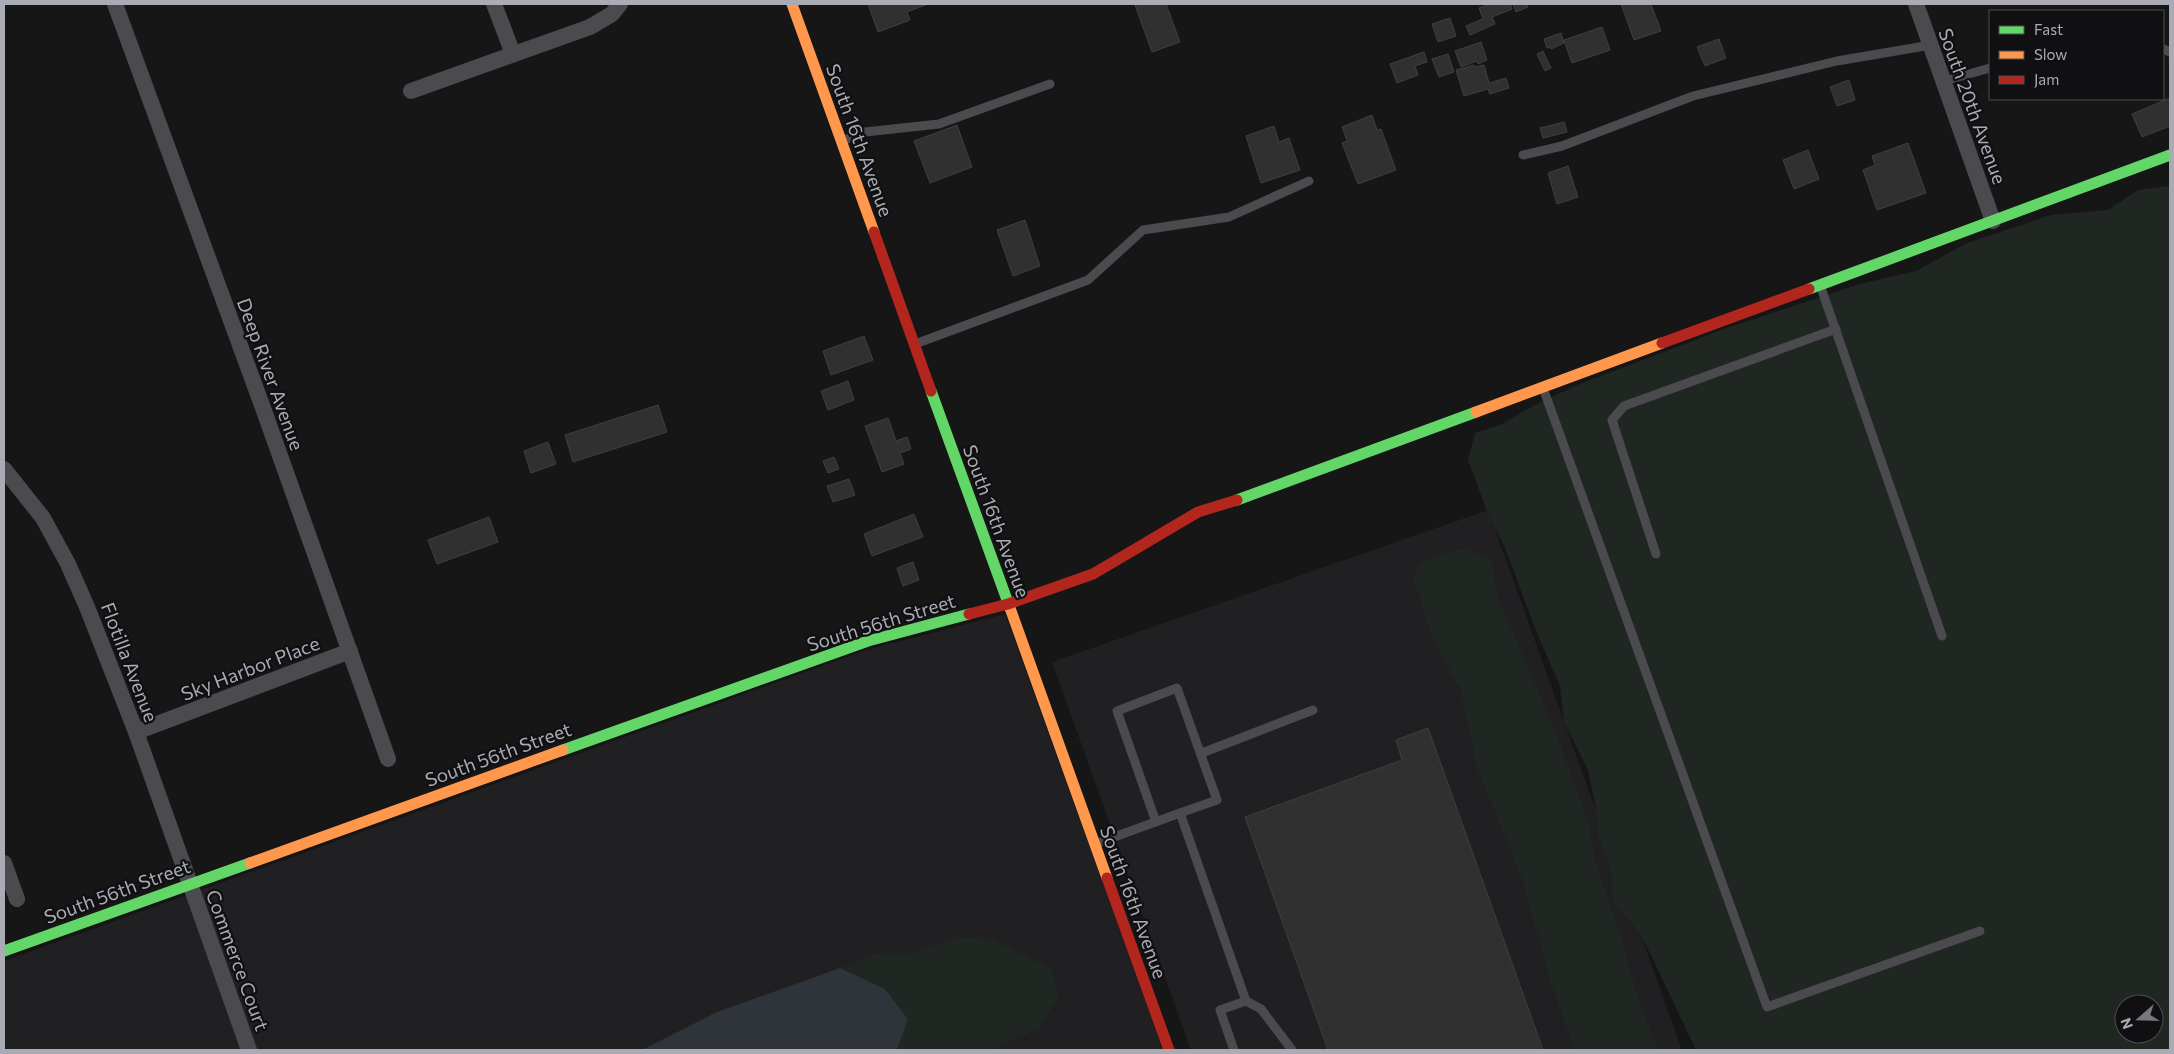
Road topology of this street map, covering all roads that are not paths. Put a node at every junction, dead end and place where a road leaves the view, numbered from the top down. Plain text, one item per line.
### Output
1 (114, 4) edge
2 (494, 4) edge
3 (620, 4) edge
4 (792, 4) edge
5 (1916, 4) edge
6 (1930, 45) junction
7 (513, 54) junction
8 (1989, 68) edge
9 (1944, 81) junction
10 (1050, 84) dead end
11 (411, 91) dead end
12 (841, 141) junction
13 (1523, 155) dead end
14 (2170, 156) edge
15 (1309, 181) dead end
16 (1993, 221) junction
17 (1820, 285) junction
18 (1836, 329) junction
19 (914, 344) junction
20 (1543, 388) junction
21 (4, 470) edge
22 (1656, 554) dead end
23 (1008, 604) junction
24 (1942, 636) dead end
25 (350, 651) junction
26 (1313, 710) dead end
27 (136, 732) junction
28 (1202, 753) junction
29 (388, 759) dead end
30 (1180, 813) junction
31 (1156, 822) junction
32 (1095, 844) junction
33 (4, 863) edge
34 (189, 884) junction
35 (17, 899) dead end
36 (1980, 931) dead end
37 (4, 951) edge
38 (1246, 1001) junction
39 (249, 1050) edge
40 (1169, 1050) edge
41 (1234, 1050) edge
42 (1292, 1050) edge

1 - 25 street, Deep River Avenue
2 - 7 street
3 - 7 street
4 - 12 street, South 16th Avenue
5 - 6 street, South 20th Avenue
6 - 9 street, South 20th Avenue
6 - 13 lane
7 - 11 street
8 - 9 lane
9 - 16 street, South 20th Avenue
10 - 12 lane
12 - 19 street, South 16th Avenue
14 - 16 street, South 56th Street
15 - 19 lane
16 - 17 street, South 56th Street
17 - 18 lane
17 - 20 street, South 56th Street
18 - 22 lane
18 - 24 lane
19 - 23 street, South 16th Avenue
20 - 23 street, South 56th Street
20 - 36 lane
21 - 27 street, Flotilla Avenue
23 - 32 street, South 16th Avenue
23 - 34 street, South 56th Street
25 - 27 street, Sky Harbor Place
25 - 29 street, Deep River Avenue
26 - 28 lane
27 - 34 street, Flotilla Avenue
28 - 30 lane
28 - 31 lane
30 - 31 lane
30 - 38 lane
31 - 32 lane
32 - 40 street, South 16th Avenue
33 - 35 street
34 - 37 street, South 56th Street
34 - 39 street, Commerce Court
38 - 41 lane
38 - 42 lane

